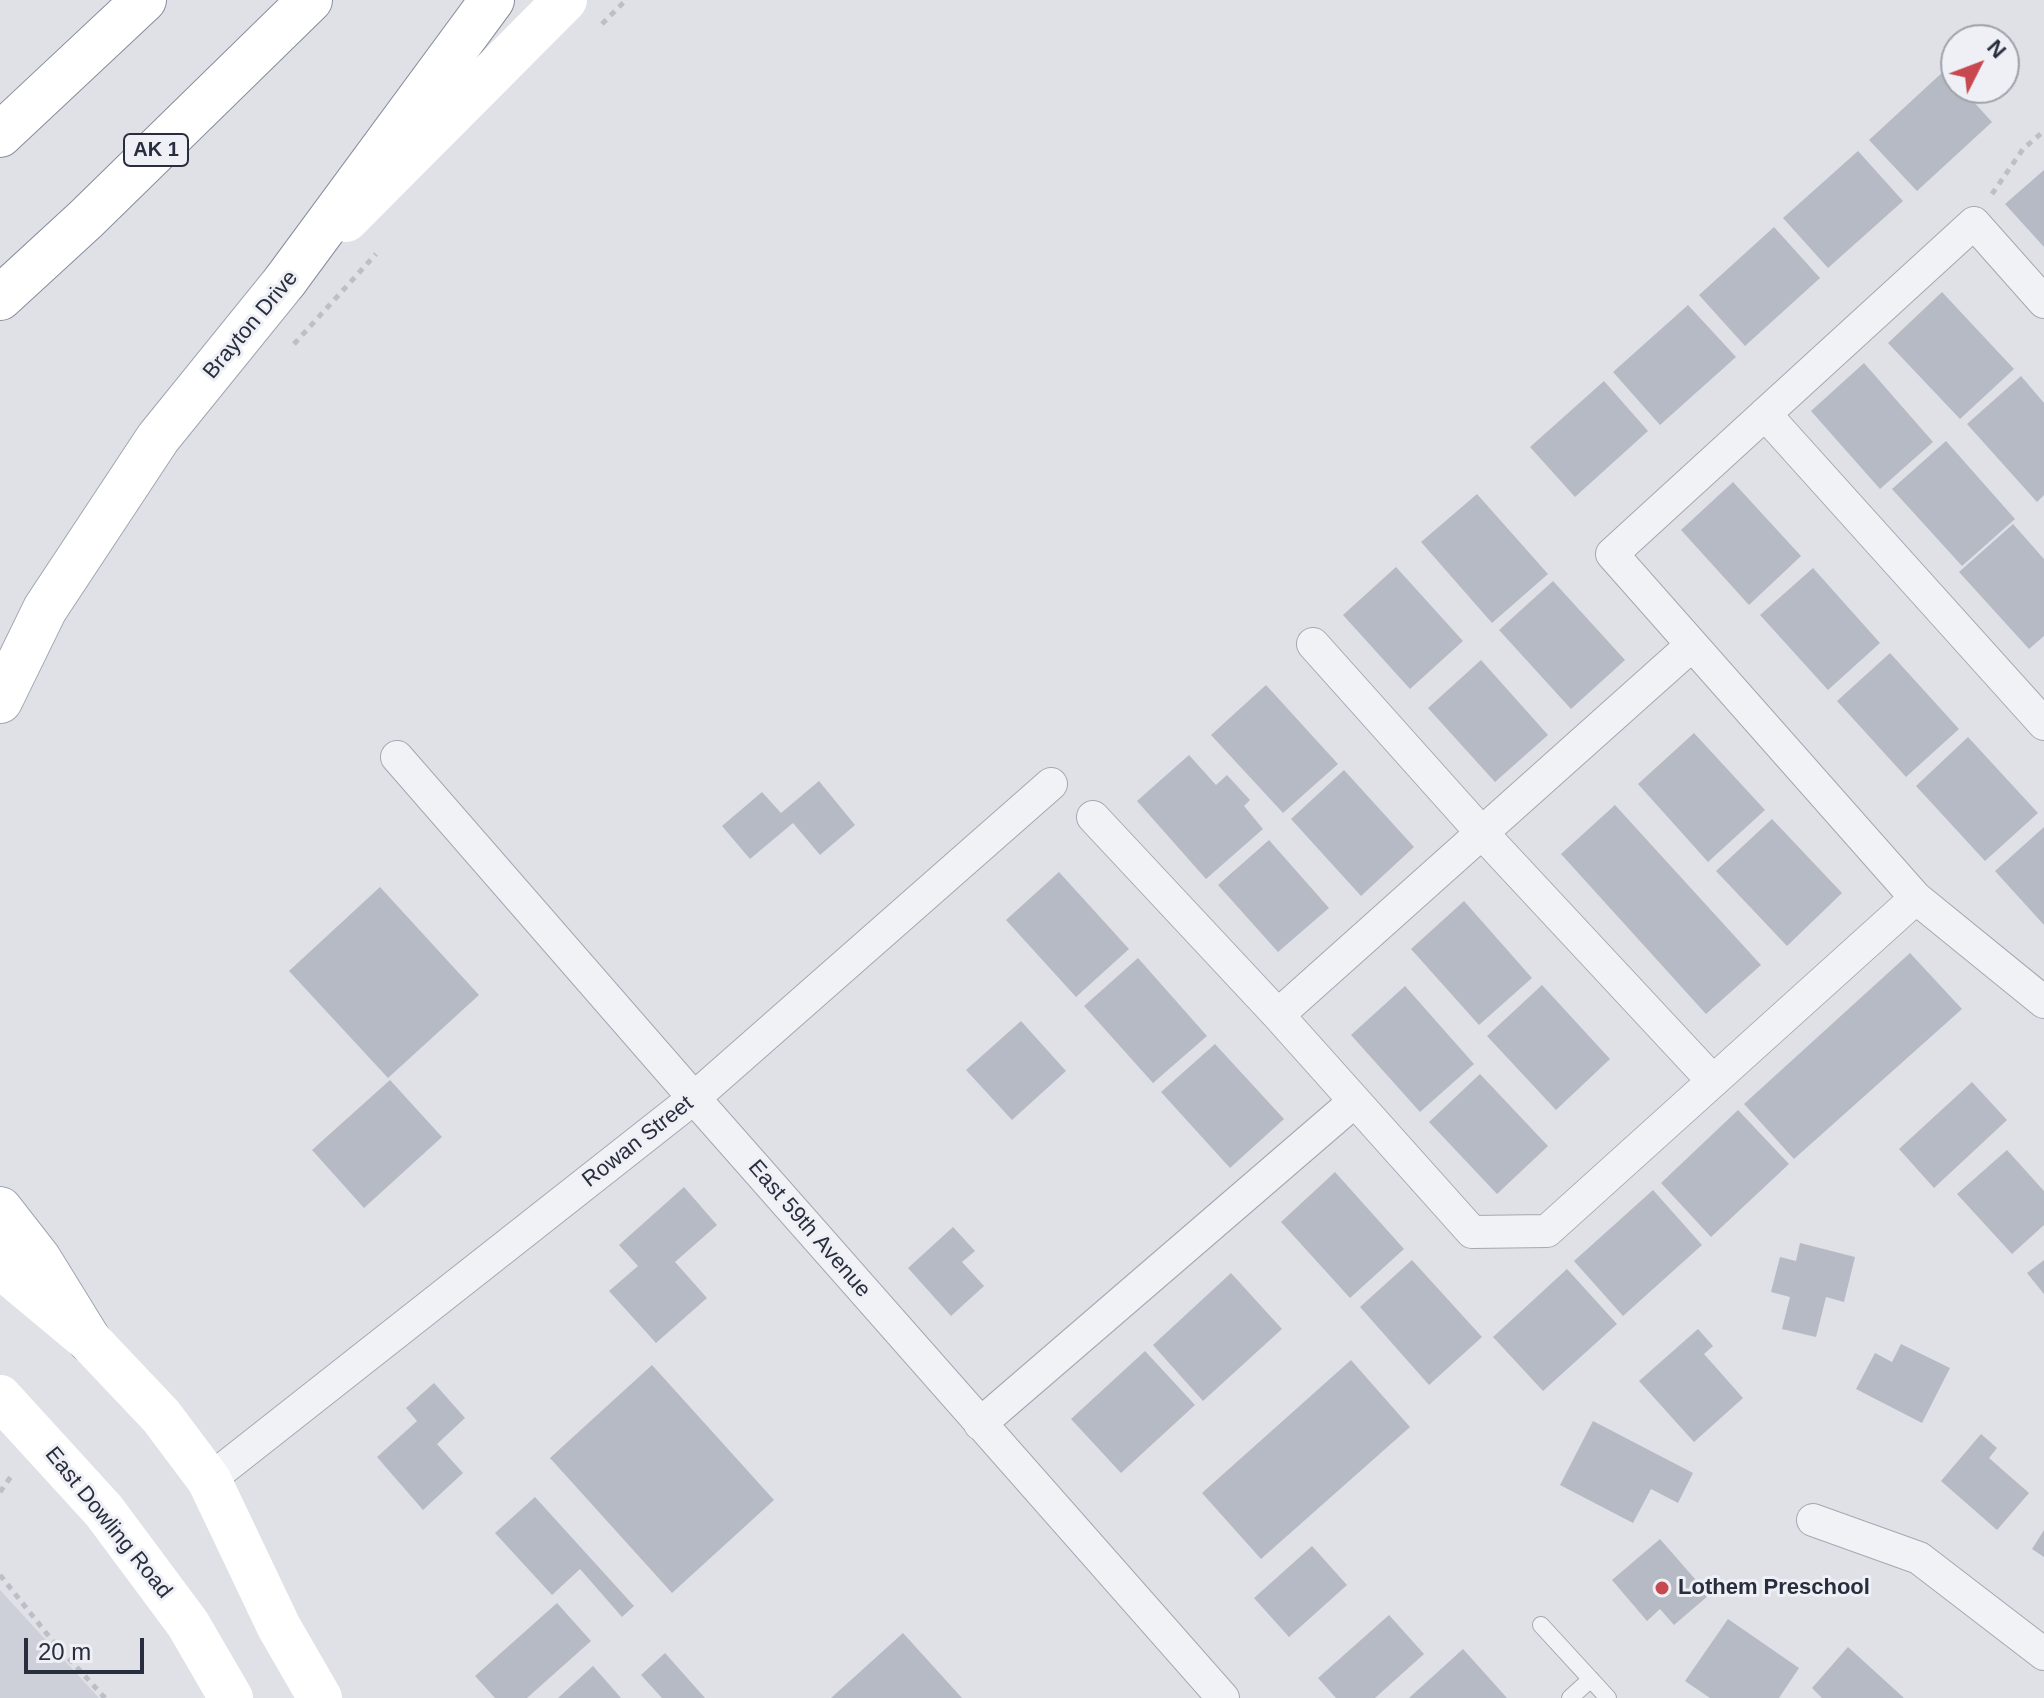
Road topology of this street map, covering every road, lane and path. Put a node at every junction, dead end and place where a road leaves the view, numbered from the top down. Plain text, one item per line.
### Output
1 (144, 0) edge
2 (310, 0) edge
3 (492, 0) edge
4 (565, 0) edge
5 (626, 0) edge
6 (593, 34) dead end
7 (2044, 131) edge
8 (0, 135) edge
9 (1969, 227) junction
10 (386, 244) dead end
11 (285, 281) junction
12 (0, 298) edge
13 (2044, 302) edge
14 (284, 354) dead end
15 (1765, 414) junction
16 (1313, 644) dead end
17 (1692, 645) junction
18 (0, 701) edge
19 (2044, 724) edge
20 (397, 757) dead end
21 (1051, 784) dead end
22 (1093, 817) dead end
23 (1482, 833) junction
24 (1916, 898) junction
25 (2044, 1002) edge
26 (1278, 1015) junction
27 (1713, 1081) junction
28 (694, 1098) junction
29 (1355, 1101) junction
30 (0, 1209) edge
31 (0, 1266) edge
32 (89, 1340) junction
33 (0, 1397) edge
34 (980, 1424) junction
35 (6, 1470) dead end
36 (209, 1480) junction
37 (0, 1492) edge
38 (1813, 1520) dead end
39 (0, 1575) edge
40 (1541, 1625) dead end
41 (2044, 1654) edge
42 (1591, 1679) junction
43 (105, 1698) edge
44 (231, 1698) edge
45 (320, 1698) edge
46 (1223, 1698) edge
47 (1570, 1698) edge
48 (1608, 1698) edge

1 - 8 main road
2 - 12 main road, AK 1
3 - 11 main road
4 - 11 main road, Brayton Drive
5 - 6 path
7 - 9 path
9 - 13 street
9 - 15 street
10 - 14 path
11 - 18 main road, Brayton Drive
15 - 17 street
15 - 19 street
16 - 23 street
17 - 23 street
17 - 24 street
20 - 28 street, East 59th Avenue
21 - 28 street, Rowan Street
22 - 26 street
23 - 26 street
23 - 27 street
24 - 25 street
24 - 27 street
26 - 29 street
27 - 29 street
28 - 34 street, East 59th Avenue
28 - 36 street, Rowan Street
29 - 34 street
30 - 32 main road
31 - 32 main road
32 - 36 main road
33 - 44 main road, East Dowling Road
34 - 46 street, East 59th Avenue
35 - 37 path
36 - 45 main road
38 - 41 street
39 - 43 path
40 - 42 lane
42 - 47 lane
42 - 48 lane

